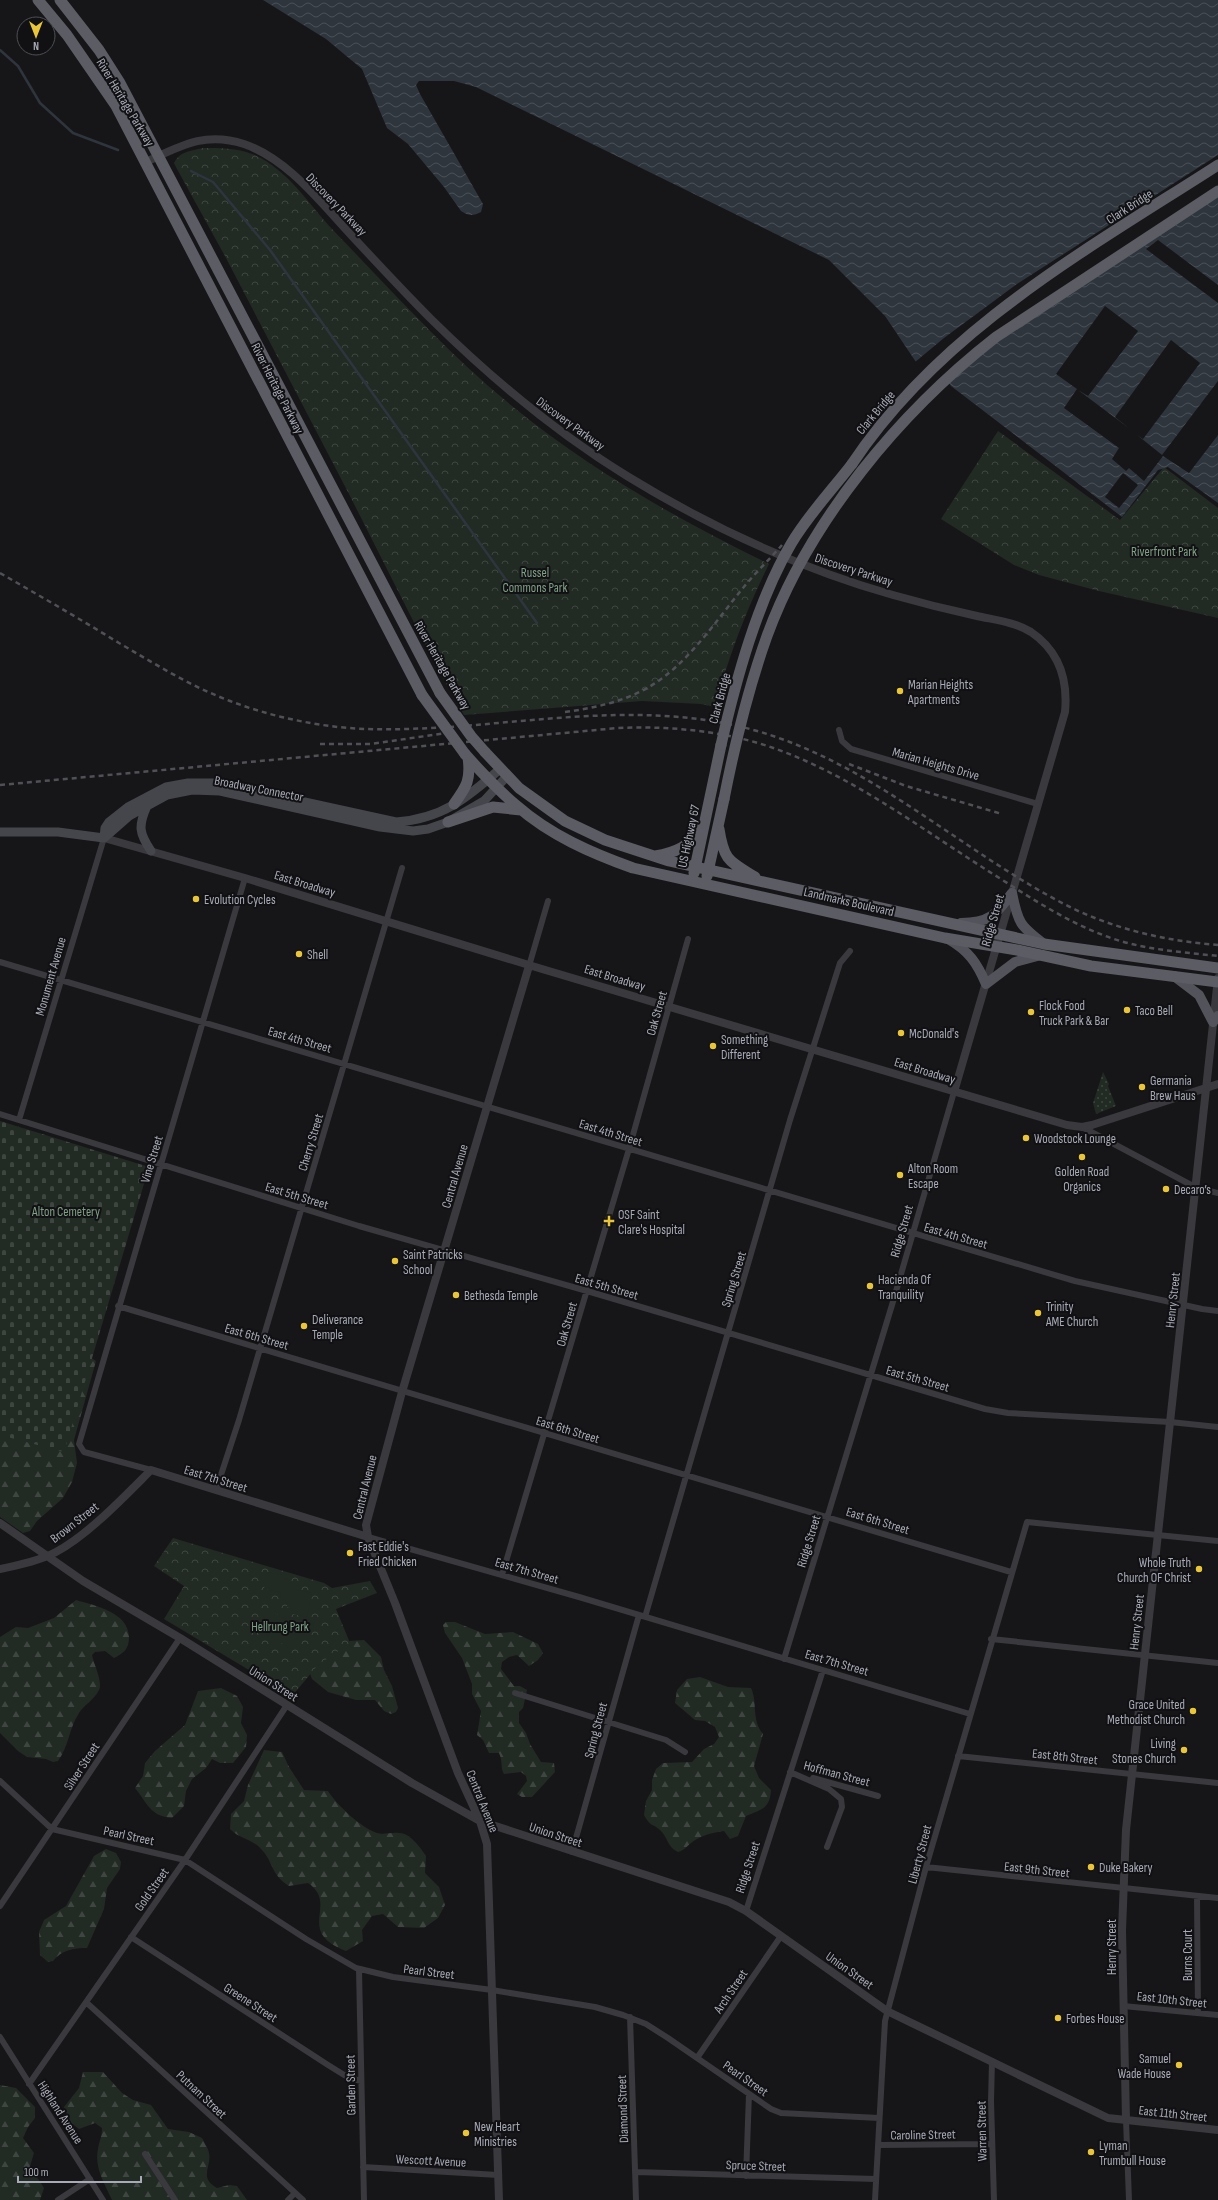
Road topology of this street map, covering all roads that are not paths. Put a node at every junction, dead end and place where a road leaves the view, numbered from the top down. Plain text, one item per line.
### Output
1 (38, 0) edge
2 (60, 0) edge
3 (160, 156) junction
4 (146, 162) junction
5 (1218, 165) edge
6 (1218, 191) edge
7 (1049, 649) joint
8 (839, 730) dead end
9 (466, 756) junction
10 (504, 773) junction
11 (493, 783) junction
12 (710, 796) joint
13 (454, 804) junction
14 (1038, 804) junction
15 (147, 806) junction
16 (522, 810) junction
17 (705, 820) junction
18 (718, 820) junction
19 (448, 822) junction
20 (0, 832) edge
21 (104, 838) junction
22 (151, 851) junction
23 (654, 857) junction
24 (696, 867) junction
25 (402, 868) dead end
26 (708, 870) junction
27 (245, 878) junction
28 (760, 881) junction
29 (692, 882) junction
30 (705, 884) junction
31 (1012, 893) junction
32 (548, 901) dead end
33 (387, 922) junction
34 (949, 923) junction
35 (1000, 933) junction
36 (945, 938) junction
37 (688, 939) dead end
38 (1044, 944) junction
39 (997, 947) junction
40 (850, 951) dead end
41 (1041, 955) junction
42 (0, 962) edge
43 (529, 966) junction
44 (1218, 968) edge
45 (1174, 976) junction
46 (60, 980) junction
47 (1218, 981) edge
48 (986, 984) junction
49 (669, 1007) junction
50 (1216, 1019) edge
51 (203, 1022) junction
52 (813, 1050) junction
53 (345, 1064) junction
54 (1218, 1084) edge
55 (1206, 1086) junction
56 (954, 1092) junction
57 (486, 1107) junction
58 (0, 1114) edge
59 (19, 1120) junction
60 (1082, 1127) junction
61 (629, 1149) junction
62 (161, 1164) junction
63 (1195, 1187) junction
64 (770, 1191) junction
65 (1218, 1193) edge
66 (302, 1208) junction
67 (912, 1233) junction
68 (444, 1249) junction
69 (587, 1291) junction
70 (1183, 1305) junction
71 (118, 1306) junction
72 (1218, 1311) edge
73 (728, 1333) junction
74 (259, 1348) junction
75 (871, 1375) junction
76 (402, 1392) junction
77 (1170, 1422) junction
78 (1218, 1427) edge
79 (544, 1433) junction
80 (79, 1446) joint
81 (151, 1470) junction
82 (687, 1476) junction
83 (216, 1490) junction
84 (828, 1517) junction
85 (0, 1522) edge
86 (1157, 1535) junction
87 (368, 1537) junction
88 (1218, 1541) edge
89 (47, 1556) junction
90 (0, 1569) edge
91 (1012, 1572) junction
92 (502, 1575) junction
93 (642, 1616) junction
94 (180, 1638) junction
95 (991, 1639) junction
96 (1144, 1656) junction
97 (784, 1659) junction
98 (1218, 1663) edge
99 (823, 1670) junction
100 (515, 1693) dead end
101 (287, 1705) junction
102 (970, 1714) junction
103 (608, 1723) junction
104 (685, 1752) dead end
105 (958, 1756) junction
106 (790, 1772) junction
107 (1132, 1774) junction
108 (0, 1780) edge
109 (1218, 1783) edge
110 (878, 1796) dead end
111 (480, 1821) junction
112 (52, 1829) junction
113 (827, 1847) dead end
114 (572, 1852) junction
115 (185, 1860) junction
116 (926, 1867) junction
117 (1123, 1889) junction
118 (1197, 1896) junction
119 (1218, 1898) edge
120 (0, 1906) edge
121 (746, 1911) junction
122 (781, 1936) junction
123 (131, 1937) junction
124 (359, 1970) junction
125 (492, 1990) junction
126 (87, 2003) junction
127 (1123, 2006) junction
128 (887, 2011) junction
129 (1198, 2013) junction
130 (1218, 2015) edge
131 (630, 2017) junction
132 (0, 2037) edge
133 (697, 2058) junction
134 (992, 2061) junction
135 (360, 2081) junction
136 (29, 2084) junction
137 (749, 2094) junction
138 (879, 2118) junction
139 (1126, 2120) junction
140 (1218, 2130) edge
141 (992, 2144) junction
142 (878, 2145) junction
143 (146, 2154) dead end
144 (363, 2167) junction
145 (635, 2172) junction
146 (498, 2175) junction
147 (746, 2176) junction
148 (90, 2179) junction
149 (876, 2179) junction
150 (294, 2193) junction
151 (58, 2200) edge
152 (103, 2200) edge
153 (175, 2200) edge
154 (288, 2200) edge
155 (303, 2200) edge
156 (364, 2200) edge
157 (499, 2200) edge
158 (636, 2200) edge
159 (875, 2200) edge
160 (994, 2200) edge
161 (1129, 2200) edge

1 - 4 highway, River Heritage Parkway
2 - 3 highway, River Heritage Parkway
3 - 4 street, Discovery Parkway
3 - 7 street, Discovery Parkway
3 - 10 highway, River Heritage Parkway, bridge
4 - 9 highway, River Heritage Parkway, bridge
5 - 12 highway, Clark Bridge, bridge
6 - 18 highway, Clark Bridge, bridge
7 - 14 street, Ridge Street
8 - 14 street, Marian Heights Drive
9 - 11 highway, River Heritage Parkway
9 - 13 highway
10 - 11 main road, Broadway Connector
10 - 23 highway, Landmarks Boulevard
11 - 13 main road, Broadway Connector
11 - 16 highway, Landmarks Boulevard
11 - 19 main road, Broadway Connector
12 - 17 highway, US Highway 67
13 - 21 main road, Broadway Connector
14 - 31 street, Ridge Street
15 - 19 main road, Broadway Connector
15 - 21 main road, Broadway Connector
15 - 22 main road
16 - 19 highway
16 - 29 highway, Landmarks Boulevard
17 - 23 highway
17 - 24 highway, US Highway 67
18 - 26 highway, Clark Bridge
18 - 28 highway
20 - 21 main road, East Broadway
21 - 22 street, East Broadway
21 - 46 street, Monument Avenue
22 - 27 street, East Broadway
23 - 24 highway, Landmarks Boulevard
24 - 26 highway, Landmarks Boulevard
24 - 29 highway, US Highway 67
25 - 33 street, Cherry Street
26 - 28 highway, Landmarks Boulevard
26 - 30 highway, Clark Bridge
27 - 33 street, East Broadway
27 - 51 street, Vine Street
28 - 34 highway, Landmarks Boulevard
29 - 30 highway, Landmarks Boulevard
30 - 36 highway, Landmarks Boulevard
31 - 34 main road
31 - 35 street, Ridge Street
31 - 38 main road
32 - 43 street, Central Avenue
33 - 43 street, East Broadway
33 - 53 street, Cherry Street
34 - 35 highway, Landmarks Boulevard
35 - 38 highway, Landmarks Boulevard
35 - 39 street, Ridge Street
36 - 39 highway, Landmarks Boulevard
36 - 48 main road
37 - 49 street, Oak Street
38 - 44 highway, Landmarks Boulevard
39 - 41 highway, Landmarks Boulevard
39 - 48 street, Ridge Street
40 - 52 street, Spring Street
41 - 45 highway, Landmarks Boulevard
41 - 48 main road
42 - 46 street, East 4th Street
43 - 49 street, East Broadway
43 - 57 street, Central Avenue
45 - 47 highway, Landmarks Boulevard
45 - 50 main road
46 - 51 street, East 4th Street
46 - 59 street, Monument Avenue
47 - 50 street, Henry Street
48 - 56 street, Ridge Street
49 - 52 street, East Broadway
49 - 61 street, Oak Street
50 - 55 street, Henry Street
51 - 53 street, East 4th Street
51 - 62 street, Vine Street
52 - 56 street, East Broadway
52 - 64 street, Spring Street
53 - 57 street, East 4th Street
53 - 66 street, Cherry Street
54 - 55 street, East Broadway
55 - 60 street, East Broadway
55 - 63 street, Henry Street
56 - 60 street, East Broadway
56 - 67 street, Ridge Street
57 - 61 street, East 4th Street
57 - 68 street, Central Avenue
58 - 59 street, East 5th Street
59 - 62 street, East 5th Street
60 - 63 street
61 - 64 street, East 4th Street
61 - 69 street, Oak Street
62 - 66 street, East 5th Street
62 - 71 street, Vine Street
63 - 65 street
63 - 70 street, Henry Street
64 - 67 street, East 4th Street
64 - 73 street, Spring Street
66 - 68 street, East 5th Street
66 - 74 street, Cherry Street
67 - 70 street, East 4th Street
67 - 75 street, Ridge Street
68 - 69 street, East 5th Street
68 - 76 street, Central Avenue
69 - 73 street, East 5th Street
69 - 79 street, Oak Street
70 - 72 street, East 4th Street
70 - 77 street, Henry Street
71 - 74 street, East 6th Street
71 - 80 street, Vine Street
73 - 75 street, East 5th Street
73 - 82 street, Spring Street
74 - 76 street, East 6th Street
74 - 83 street, Cherry Street
75 - 77 street, East 5th Street
75 - 84 street, Ridge Street
76 - 79 street, East 6th Street
76 - 87 street, Central Avenue
77 - 78 street, East 5th Street
77 - 86 street, Henry Street
79 - 82 street, East 6th Street
79 - 92 street, Oak Street
80 - 81 street, East 7th Street
81 - 83 street, East 7th Street
81 - 89 street, Brown Street
82 - 84 street, East 6th Street
82 - 93 street, Spring Street
83 - 87 street, East 7th Street
84 - 91 street, East 6th Street
84 - 97 street, Ridge Street
85 - 89 street, Union Street
86 - 88 street
86 - 91 street, Liberty Street
86 - 96 street, Henry Street
87 - 92 street, East 7th Street
87 - 111 street, Central Avenue
89 - 90 street, Brown Street
89 - 94 street, Union Street
91 - 95 street, Liberty Street
92 - 93 street, East 7th Street
93 - 97 street, East 7th Street
93 - 103 street, Spring Street
94 - 101 street, Union Street
94 - 112 street, Silver Street
95 - 96 street
95 - 102 street, Liberty Street
96 - 98 street
96 - 107 street, Henry Street
97 - 99 street, East 7th Street
99 - 102 street, East 7th Street
99 - 106 street, Ridge Street
100 - 103 street
101 - 111 street, Union Street
101 - 115 street, Gold Street
102 - 105 street, Liberty Street
103 - 104 street
103 - 114 street, Spring Street
105 - 107 street, East 8th Street
105 - 116 street, Liberty Street
106 - 110 street, Hoffman Street
106 - 113 street
106 - 121 street, Ridge Street
107 - 109 street, East 8th Street
107 - 117 street, Henry Street
108 - 112 street
111 - 114 street, Union Street
111 - 125 street, Central Avenue
112 - 115 street, Pearl Street
112 - 120 street, Silver Street
114 - 121 street, Union Street
115 - 123 street, Gold Street
115 - 124 street, Pearl Street
116 - 117 street, East 9th Street
116 - 128 street, Liberty Street
117 - 118 street, East 9th Street
117 - 127 street, Henry Street
118 - 119 street, East 9th Street
118 - 129 street, Burns Court
121 - 122 street, Union Street
122 - 128 street, Union Street
122 - 133 street, Arch Street
123 - 126 street, Gold Street
123 - 135 street, Greene Street
124 - 125 street, Pearl Street
124 - 135 street, Garden Street
125 - 131 street, Pearl Street
125 - 146 street, Central Avenue
126 - 136 street, Gold Street
126 - 150 street, Putnam Street
127 - 129 street, East 10th Street
127 - 139 street, Henry Street
128 - 134 street, Union Street
128 - 138 street, Liberty Street
129 - 130 street, East 10th Street
131 - 133 street, Pearl Street
131 - 145 street, Diamond Street
132 - 136 street, Highland Avenue
133 - 137 street, Pearl Street
134 - 139 street, Union Street
134 - 141 street, Warren Street
135 - 144 street, Garden Street
136 - 148 street, Highland Avenue
137 - 138 street, Pearl Street
137 - 147 street
138 - 142 street, Liberty Street
139 - 140 street, East 11th Street
139 - 161 street, Henry Street
141 - 142 street, Caroline Street
141 - 160 street, Warren Street
142 - 149 street, Liberty Street
143 - 153 street
144 - 146 street, Wescott Avenue
144 - 156 street, Garden Street
145 - 147 street, Spruce Street
145 - 158 street, Diamond Street
146 - 157 street, Central Avenue
147 - 149 street, Spruce Street
148 - 151 street
148 - 152 street, Highland Avenue
149 - 159 street, Liberty Street
150 - 154 street
150 - 155 street, Putnam Street

